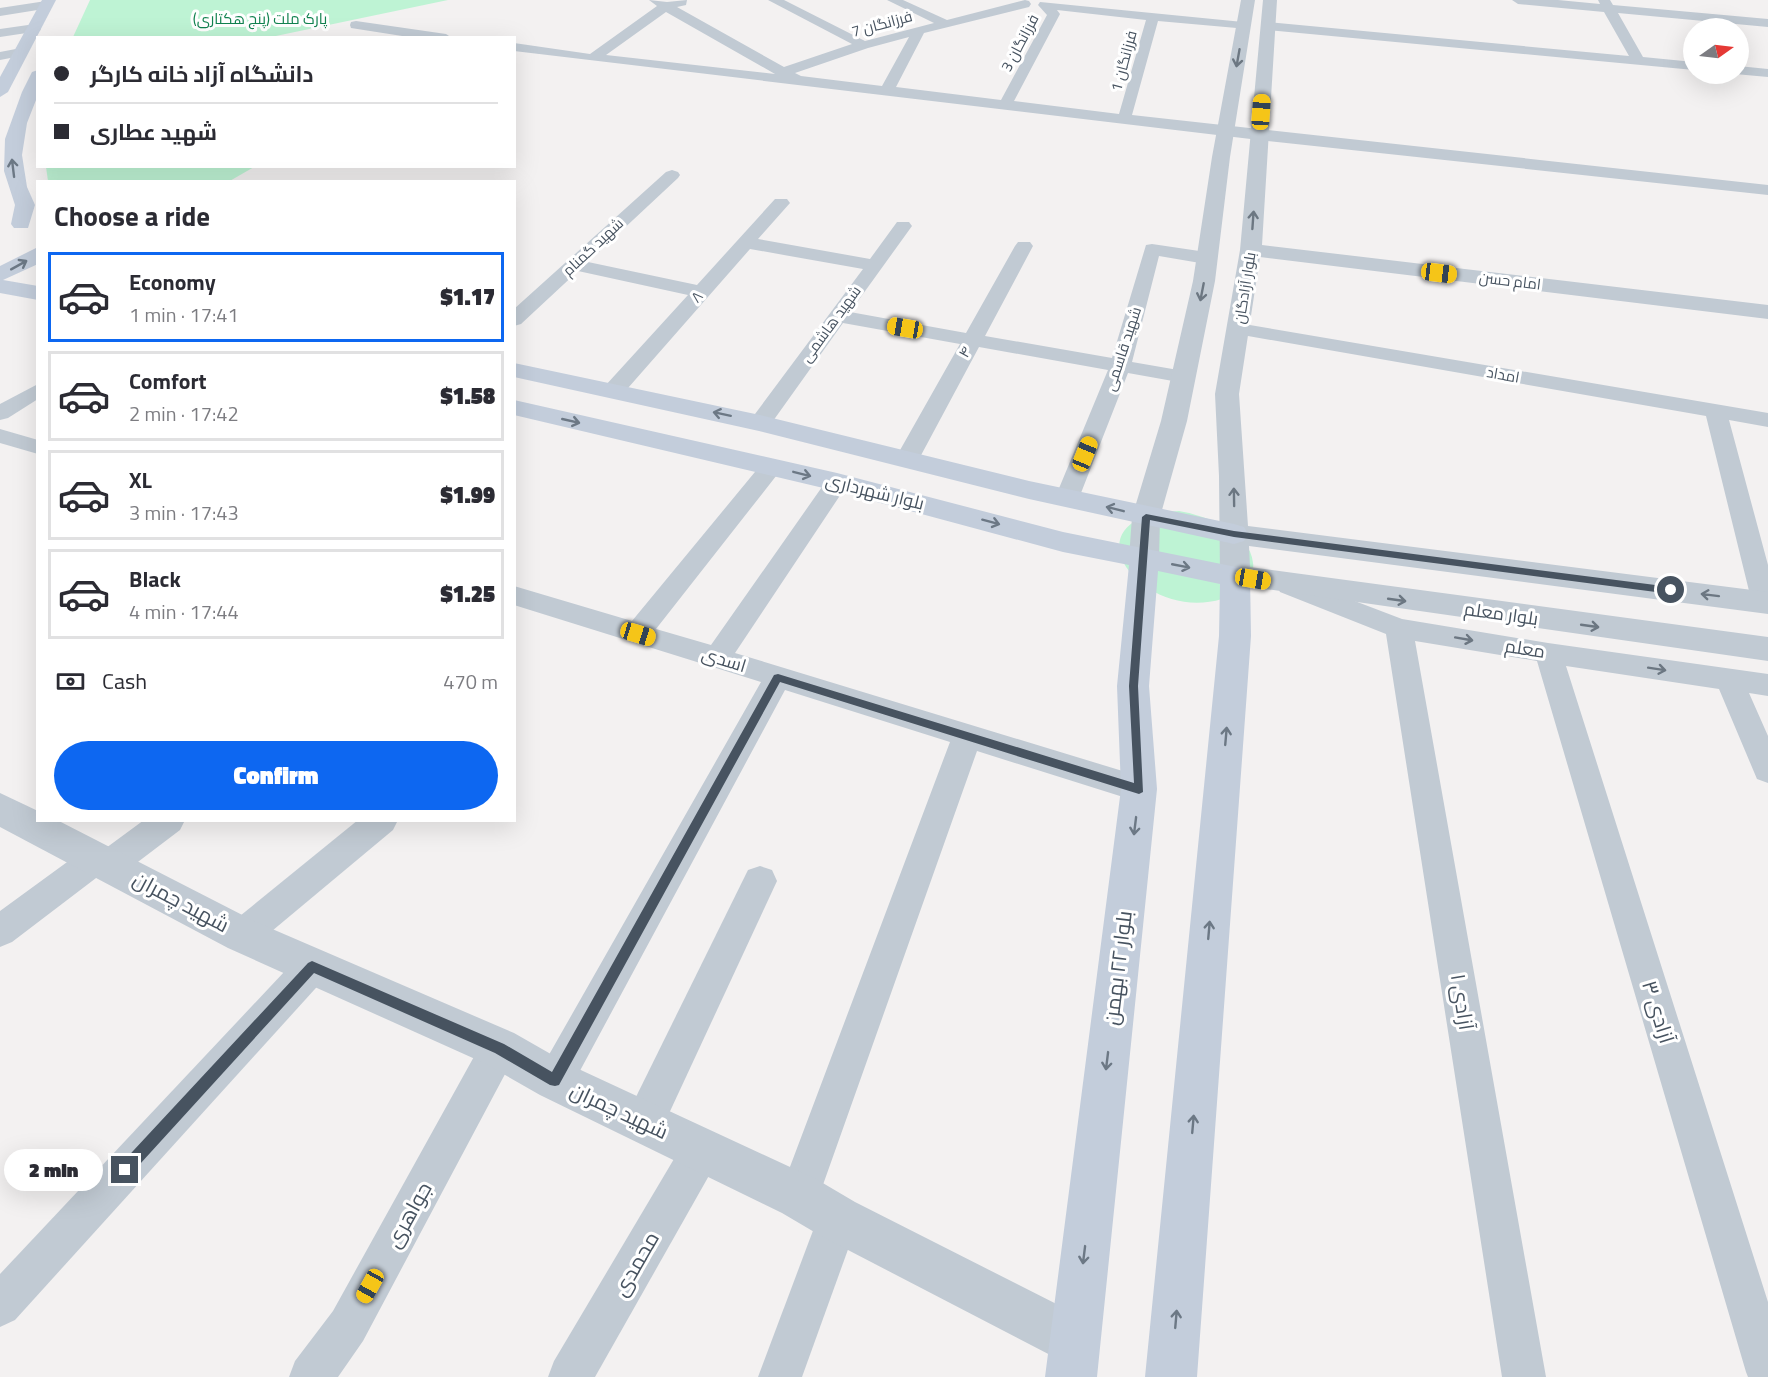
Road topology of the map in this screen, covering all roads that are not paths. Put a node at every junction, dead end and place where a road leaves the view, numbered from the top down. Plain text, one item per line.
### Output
1 (692, 0) edge
2 (774, 0) edge
3 (893, 0) edge
4 (1138, 0) edge
5 (1248, 0) edge
6 (1270, 0) edge
7 (1518, 0) edge
8 (1026, 2) edge
9 (1043, 2) edge
10 (48, 3) edge
11 (661, 3) edge
12 (1606, 4) edge
13 (0, 12) edge
14 (1133, 14) junction
15 (1153, 16) junction
16 (1768, 23) edge
17 (946, 24) junction
18 (356, 25) dead end
19 (1244, 26) junction
20 (1268, 26) junction
21 (34, 28) junction
22 (919, 31) junction
23 (0, 33) edge
24 (432, 36) edge
25 (863, 45) junction
26 (516, 47) edge
27 (21, 52) junction
28 (0, 56) edge
29 (593, 58) junction
30 (1638, 60) junction
31 (1683, 65) edge
32 (1749, 71) edge
33 (784, 72) junction
34 (1768, 73) edge
35 (36, 79) edge
36 (797, 80) junction
37 (887, 90) junction
38 (0, 92) edge
39 (1008, 100) dead end
40 (1126, 114) dead end
41 (1225, 131) junction
42 (1259, 135) junction
43 (672, 175) dead end
44 (1768, 190) edge
45 (781, 203) dead end
46 (0, 223) edge
47 (29, 226) edge
48 (903, 226) dead end
49 (748, 243) junction
50 (1024, 246) dead end
51 (1251, 250) junction
52 (36, 254) edge
53 (1206, 258) junction
54 (874, 265) junction
55 (573, 266) junction
56 (0, 274) edge
57 (0, 286) edge
58 (701, 292) junction
59 (36, 293) edge
60 (1768, 312) edge
61 (837, 316) junction
62 (516, 318) edge
63 (1238, 329) junction
64 (972, 340) junction
65 (1120, 366) junction
66 (516, 370) edge
67 (1184, 377) junction
68 (36, 391) edge
69 (613, 391) junction
70 (516, 407) edge
71 (1716, 411) junction
72 (0, 413) edge
73 (1768, 420) edge
74 (760, 423) junction
75 (0, 436) edge
76 (36, 446) edge
77 (907, 459) junction
78 (772, 466) junction
79 (837, 482) junction
80 (1067, 498) junction
81 (1146, 517) junction
82 (1234, 534) junction
83 (1144, 558) junction
84 (1235, 576) junction
85 (1289, 585) junction
86 (516, 596) edge
87 (1766, 603) edge
88 (1400, 628) junction
89 (638, 634) junction
90 (1768, 649) edge
91 (1548, 653) junction
92 (717, 658) junction
93 (778, 677) junction
94 (1729, 680) junction
95 (1768, 685) edge
96 (967, 736) junction
97 (1768, 770) edge
98 (1139, 789) junction
99 (0, 809) edge
100 (166, 822) edge
101 (380, 822) edge
102 (103, 861) junction
103 (760, 881) dead end
104 (0, 931) edge
105 (242, 935) junction
106 (312, 967) junction
107 (499, 1048) junction
108 (555, 1080) junction
109 (645, 1121) junction
110 (701, 1151) junction
111 (799, 1196) junction
112 (838, 1219) junction
113 (0, 1305) edge
114 (1073, 1358) edge
115 (1768, 1372) edge
116 (311, 1377) edge
117 (570, 1377) edge
118 (780, 1377) edge
119 (1171, 1377) edge
120 (1524, 1377) edge

1 - 11 street
2 - 25 street
3 - 17 street
4 - 14 street
5 - 19 street
6 - 20 street, بلوار آزادگان
7 - 12 street
8 - 9 street, فرزانگان 7
8 - 17 street, فرزانگان 7
9 - 14 street, فرزانگان 7
9 - 39 street, فرزانگان 3
10 - 13 street
10 - 21 main road
11 - 29 street
11 - 33 street
12 - 16 street
12 - 30 street
14 - 15 street, فرزانگان 7
15 - 19 street, فرزانگان 7
15 - 40 street, فرزانگان 1
17 - 22 street, فرزانگان 7
18 - 24 street
19 -> 41 street
20 - 30 street
20 - 42 street, بلوار آزادگان
21 - 23 street
21 - 27 main road
22 - 25 street, فرزانگان 7
22 - 37 street
25 - 33 street, فرزانگان 7
26 - 29 street
27 - 28 street
27 - 38 main road
29 - 36 street
30 - 31 street
32 - 34 street
33 - 36 street
47 -> 35 main road
36 - 37 street
37 - 41 street
41 - 42 street
41 - 53 street
42 - 44 street
51 -> 42 street, بلوار آزادگان
43 - 55 street, شهید گمنام
45 - 49 street, ۸
46 - 47 main road
48 - 54 street, شهید هاشمی
49 - 54 street
49 - 58 street, ۸
50 - 64 street, ۴
51 - 60 street, امام حسن
51 - 63 street, بلوار آزادگان
56 -> 52 main road
53 - 65 street, شهید قاسمی
53 -> 67 street
54 - 61 street, شهید هاشمی
55 - 58 street
55 - 62 street, شهید گمنام
57 - 59 main road
58 - 69 street, ۸
61 - 64 street
61 - 74 street, شهید هاشمی
63 - 71 street, امداد
82 -> 63 street, بلوار آزادگان
64 - 65 street
64 - 77 street, ۴
65 - 67 street
65 - 80 street, شهید قاسمی
66 - 69 main road
67 - 81 street
68 - 72 street
74 -> 69 main road
70 -> 78 main road, بلوار شهرداری
71 - 73 street, امداد
71 - 87 street
74 - 77 main road
75 - 76 street
77 - 80 main road
78 -> 79 main road, بلوار شهرداری
78 - 89 street
79 -> 83 main road, بلوار شهرداری
79 - 92 street
81 -> 80 main road
81 - 82 main road
81 - 83 street
82 - 84 street, بلوار آزادگان
87 -> 82 street
83 -> 84 main road, بلوار شهرداری
83 - 98 main road, بلوار ۲۲ بهمن
84 - 85 street, بلوار معلم
119 -> 84 main road
85 - 88 street, معلم
85 -> 90 street, بلوار معلم
86 - 89 street, اسدی
88 -> 91 street, معلم
88 - 120 street, آزادی ۱
89 - 92 street, اسدی
91 -> 94 street, معلم
91 - 115 street, آزادی ۳
92 - 93 street, اسدی
93 - 96 street, اسدی
93 - 108 street
94 - 95 street, معلم
94 - 97 street
96 - 98 street, اسدی
96 - 111 street
98 -> 114 main road, بلوار ۲۲ بهمن
99 - 102 street, شهید چمران
100 - 102 street
101 - 105 street
102 - 104 street
102 - 105 street, شهید چمران
103 - 109 street
105 - 106 street, شهید چمران
106 - 107 street, شهید چمران
106 - 113 street
107 - 108 street, شهید چمران
107 - 116 street, جواهری
108 - 109 street, شهید چمران
109 - 110 street, شهید چمران
110 - 111 street, شهید چمران
110 - 117 street, محمدی
111 - 112 street, شهید چمران
112 - 114 street, شهید چمران
112 - 118 street

